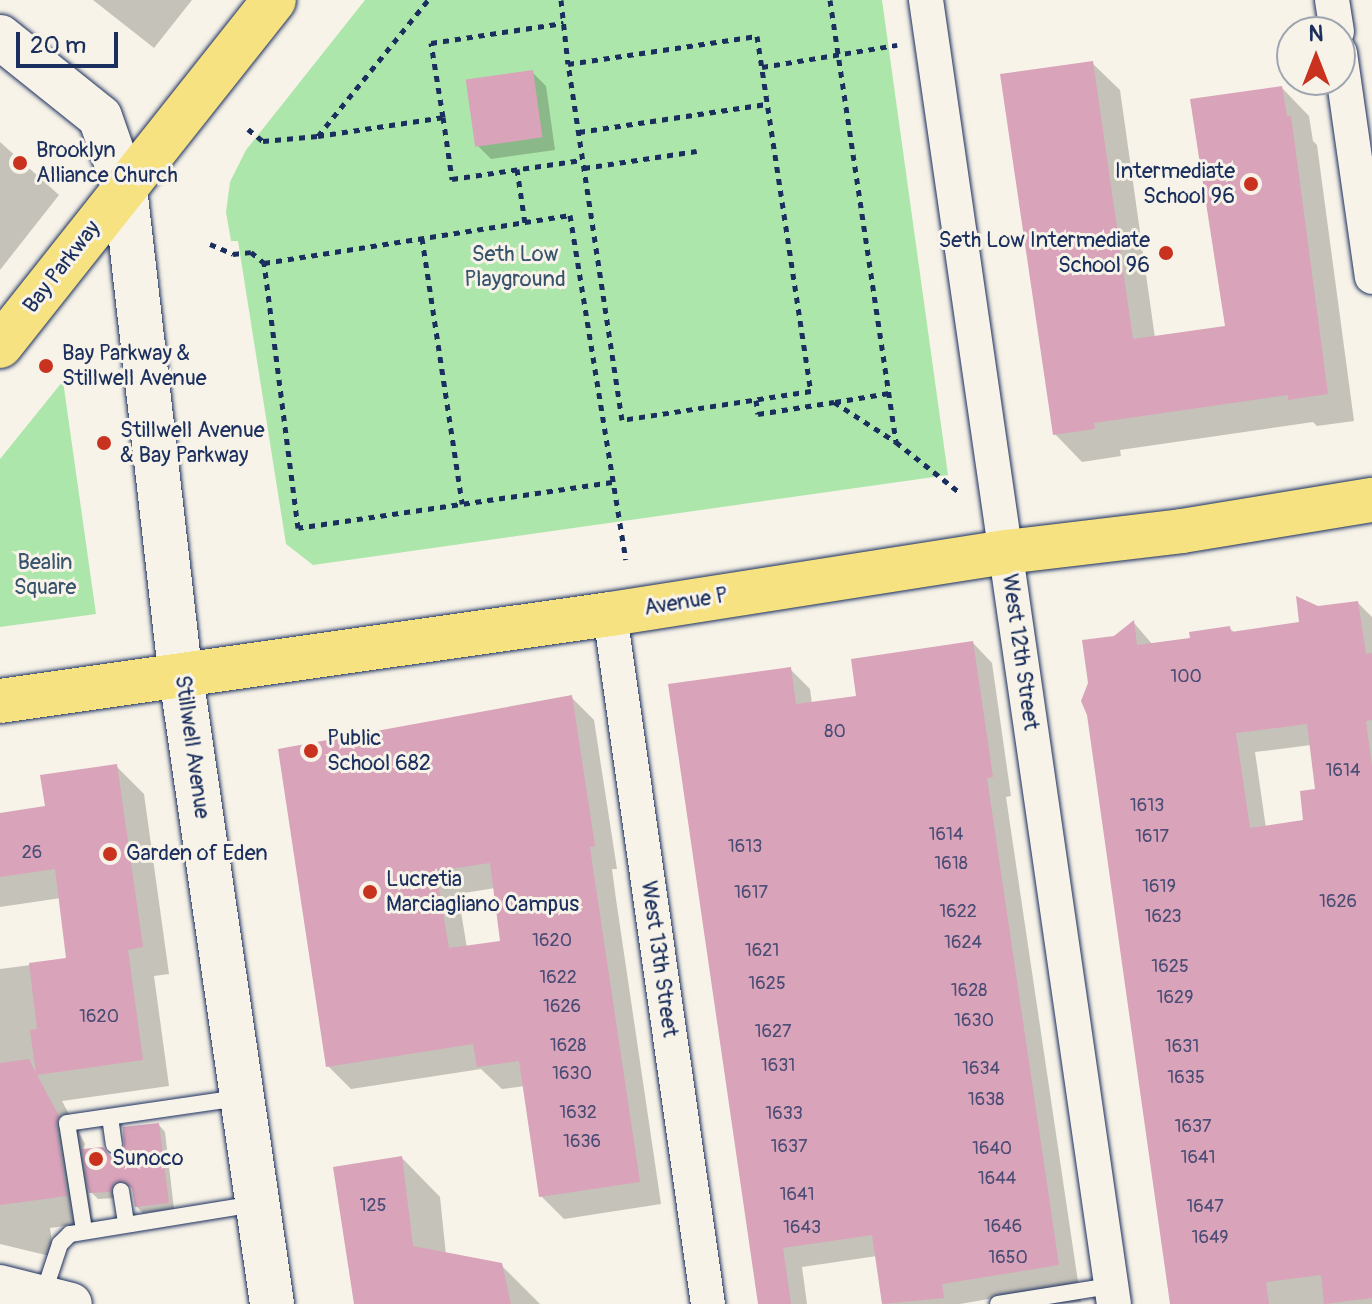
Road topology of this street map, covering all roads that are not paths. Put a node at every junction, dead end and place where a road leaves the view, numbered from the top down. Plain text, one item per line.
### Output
1 (274, 0) edge
2 (926, 0) edge
3 (0, 37) edge
4 (1346, 96) edge
5 (125, 188) junction
6 (1372, 277) edge
7 (0, 346) edge
8 (1372, 500) edge
9 (1006, 552) junction
10 (610, 614) junction
11 (181, 676) junction
12 (0, 701) edge
13 (242, 1098) junction
14 (110, 1117) junction
15 (114, 1145) dead end
16 (121, 1191) dead end
17 (257, 1204) junction
18 (126, 1223) junction
19 (84, 1230) junction
20 (0, 1286) edge
21 (1113, 1295) edge
22 (57, 1300) edge
23 (272, 1304) edge
24 (708, 1304) edge
25 (998, 1304) edge

1 - 5 main road, Bay Parkway
2 - 9 street, West 12th Street
3 - 5 main road, Stillwell Avenue
4 - 6 street
5 - 7 main road, Bay Parkway
5 - 11 main road, Stillwell Avenue
8 - 9 main road, Avenue P
9 - 10 main road, Avenue P
9 - 21 street, West 12th Street
10 - 11 main road, Avenue P
10 - 24 street, West 13th Street
11 - 12 main road, Avenue P
11 - 13 main road, Stillwell Avenue
13 - 14 lane
13 - 17 main road, Stillwell Avenue
14 - 15 lane
14 - 19 lane
16 - 18 lane
17 - 18 lane
17 - 23 main road, Stillwell Avenue
18 - 19 lane
19 - 22 lane
20 - 22 street
21 - 25 lane

